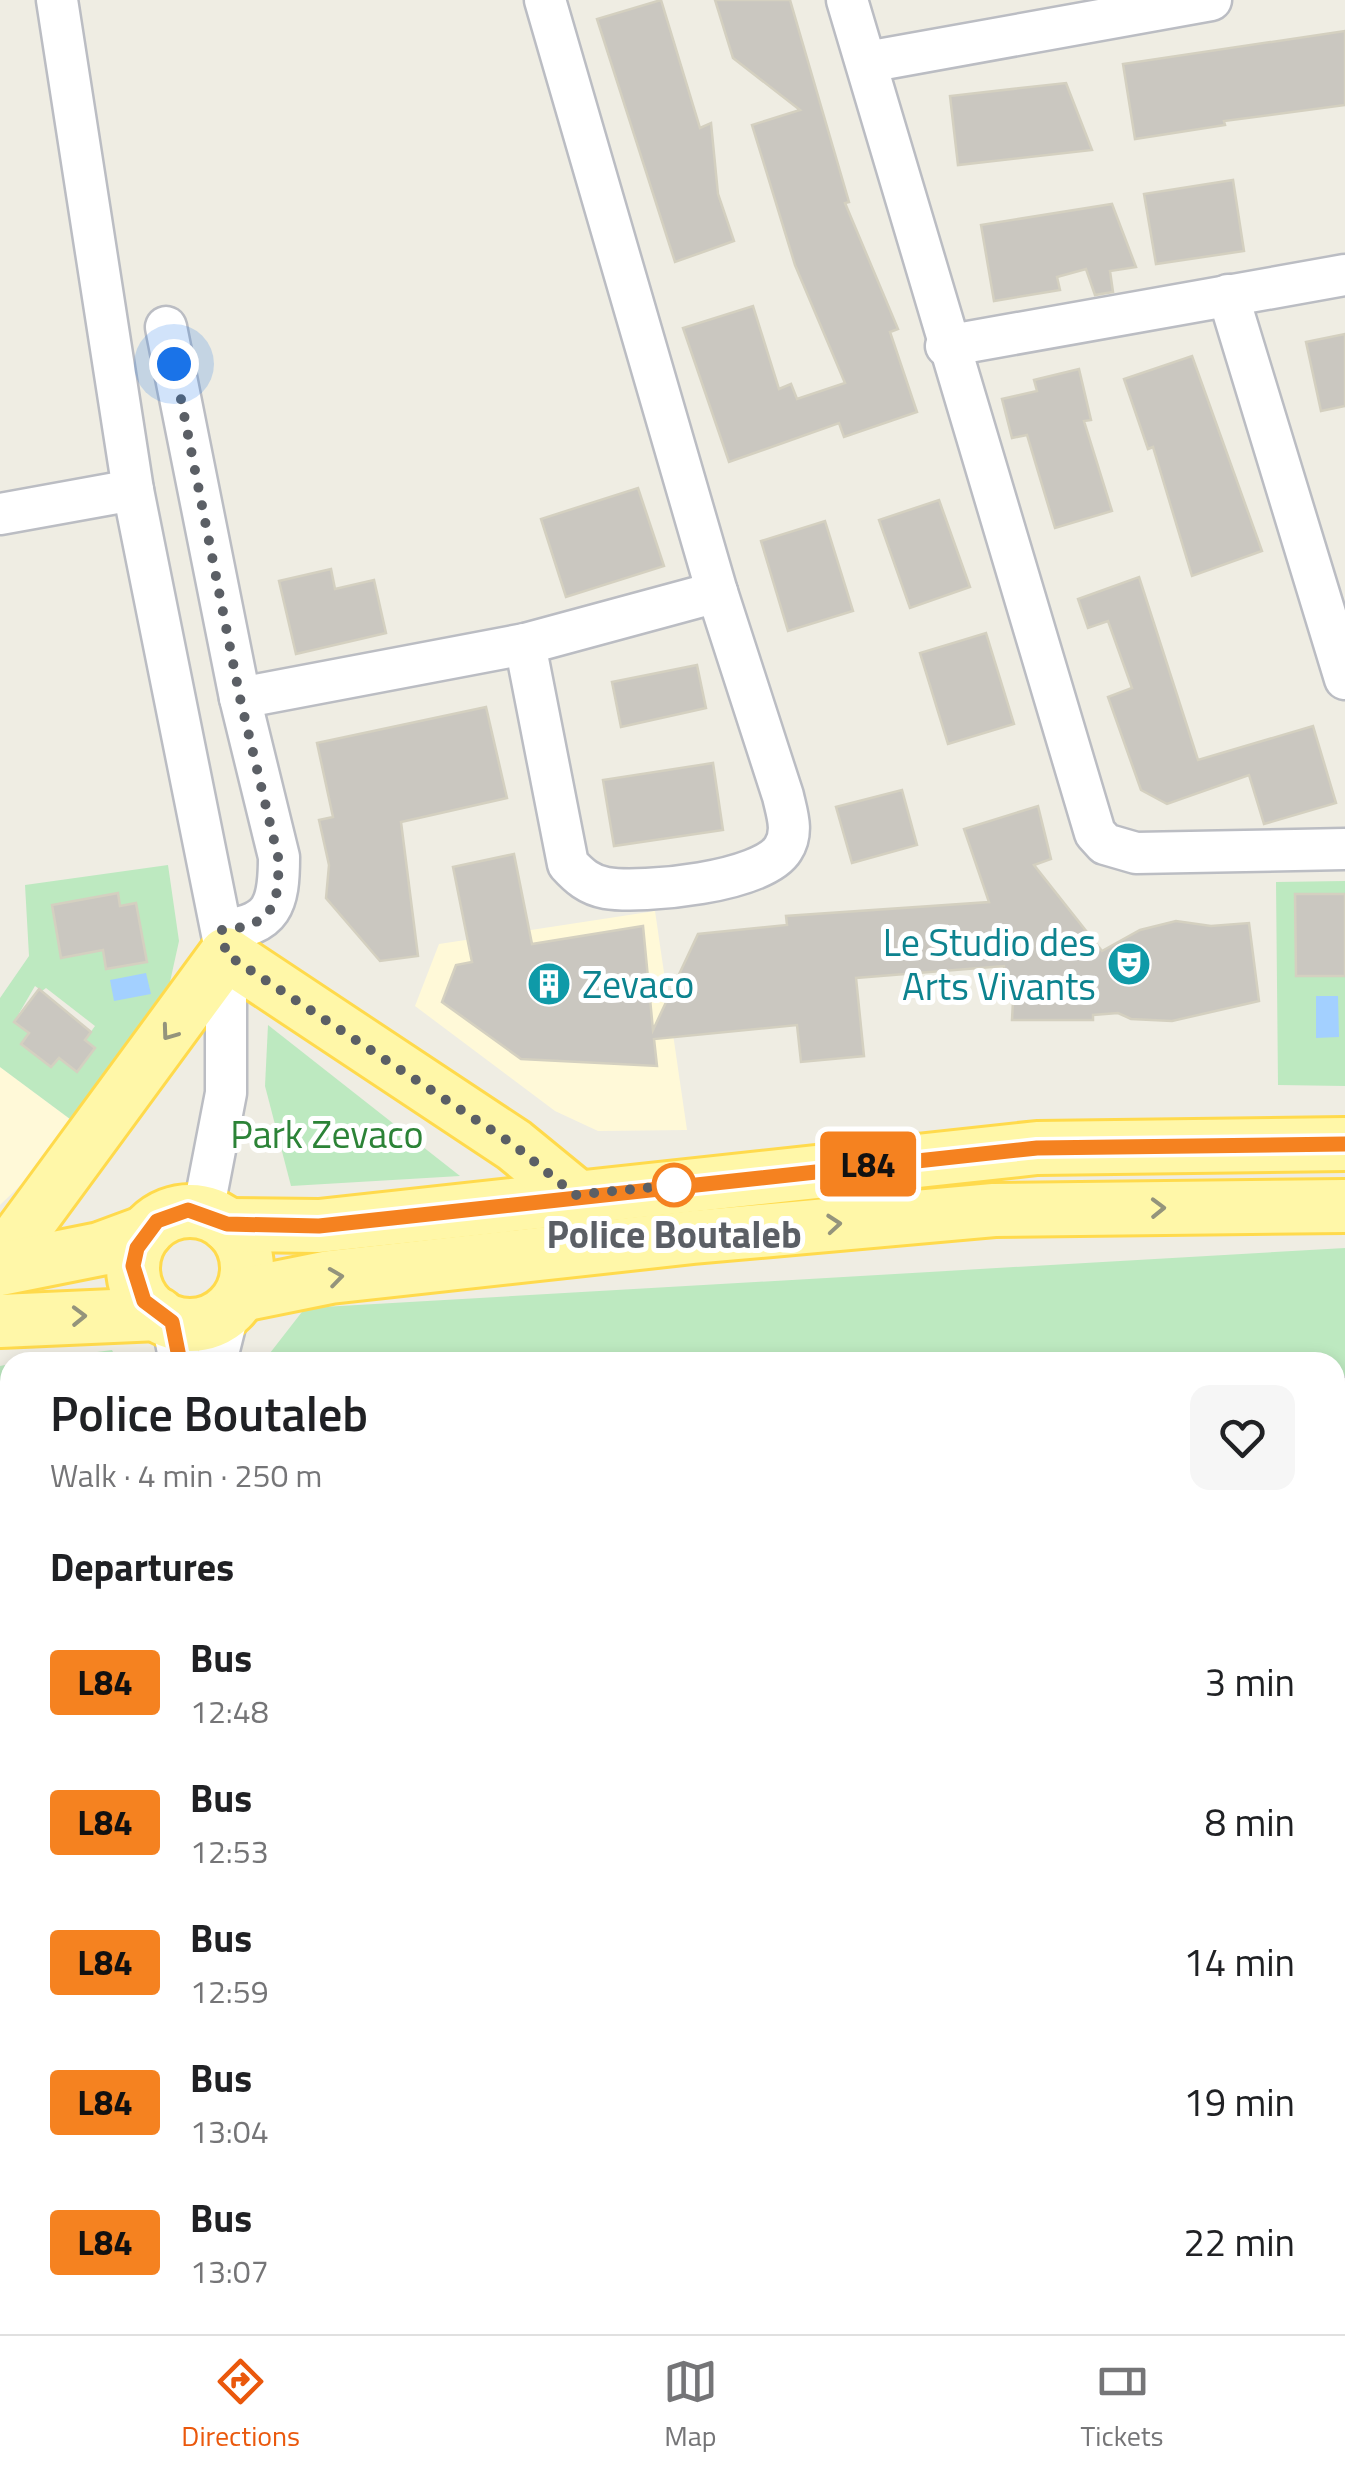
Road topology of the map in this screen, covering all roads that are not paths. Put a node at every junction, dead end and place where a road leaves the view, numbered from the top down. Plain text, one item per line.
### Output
1 (56, 0) edge
2 (545, 0) edge
3 (847, 0) edge
4 (1211, 0) edge
5 (867, 62) junction
6 (1345, 275) edge
7 (1228, 295) junction
8 (166, 326) dead end
9 (946, 346) junction
10 (133, 490) junction
11 (0, 514) edge
12 (1333, 588) edge
13 (717, 592) junction
14 (525, 644) junction
15 (1345, 679) edge
16 (240, 698) junction
17 (1345, 849) edge
18 (224, 942) junction
19 (1345, 1144) edge
20 (575, 1195) junction
21 (1345, 1206) edge
22 (215, 1218) junction
23 (146, 1232) junction
24 (0, 1265) edge
25 (235, 1302) junction
26 (0, 1320) edge
27 (170, 1333) edge
28 (219, 1352) edge

1 - 10 street
2 - 13 street
3 - 5 street
4 - 5 street
5 - 9 street
6 - 7 street
7 - 9 street
7 - 12 street
8 - 16 street
9 - 17 street
10 - 11 street
10 - 18 street
12 - 15 street
13 - 14 street
13 - 14 street
14 - 16 street
16 - 18 street
18 - 20 main road
18 - 22 street
18 -> 24 main road
19 - 20 main road
20 - 22 main road
25 -> 21 main road
22 - 23 main road
22 - 25 main road
23 - 24 main road
23 - 27 main road
25 - 27 main road
25 - 28 street
26 -> 27 main road

